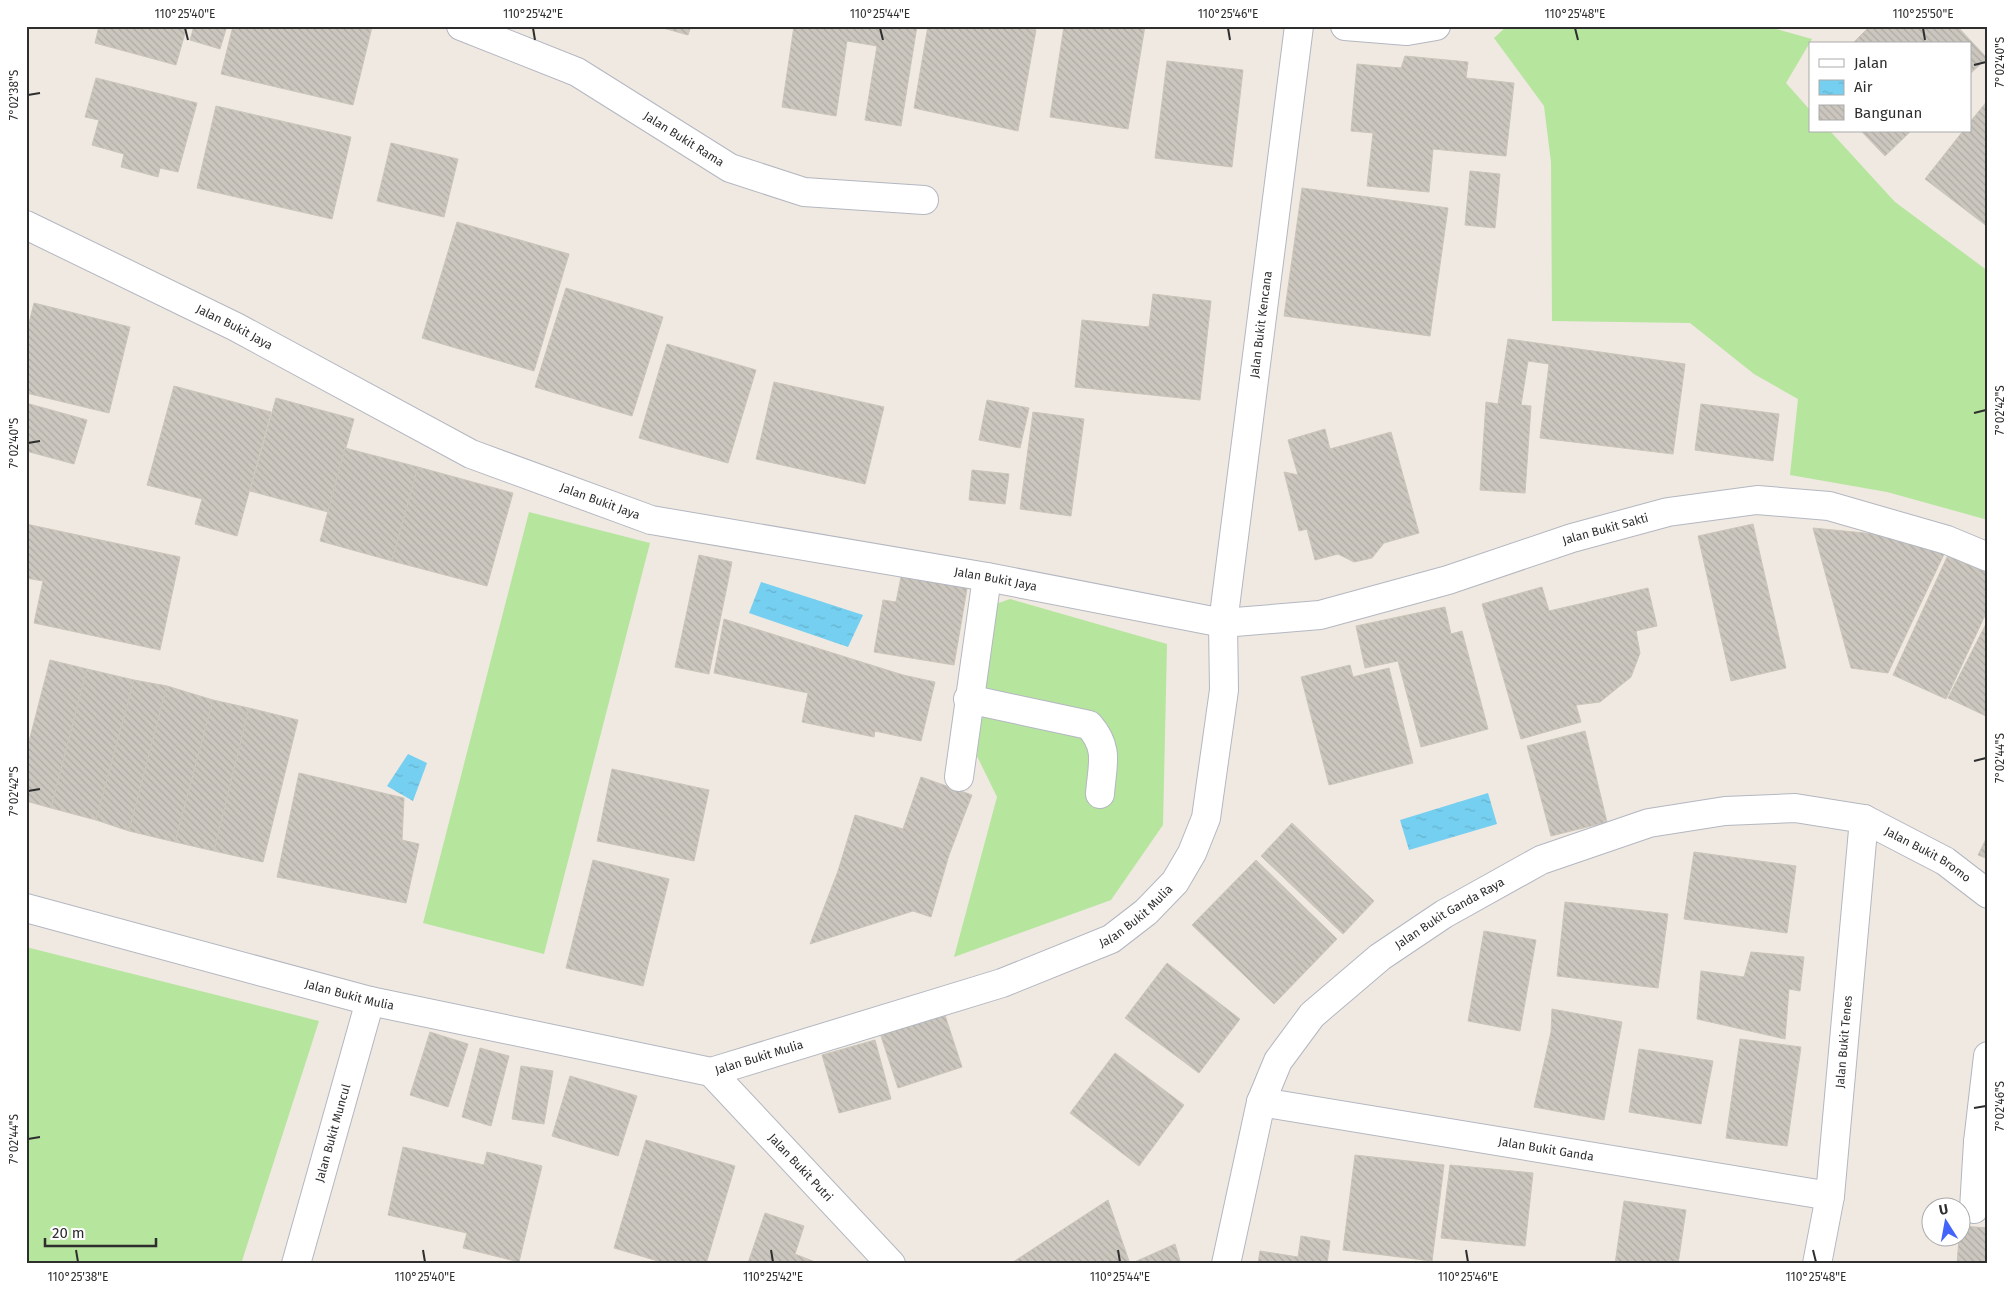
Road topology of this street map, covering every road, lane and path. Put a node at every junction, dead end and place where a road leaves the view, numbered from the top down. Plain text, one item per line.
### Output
1 (461, 26) edge
2 (1299, 26) edge
3 (1345, 26) edge
4 (1436, 26) edge
5 (924, 200) dead end
6 (26, 225) edge
7 (1988, 557) edge
8 (987, 576) junction
9 (1223, 622) junction
10 (968, 699) junction
11 (958, 777) dead end
12 (1100, 794) dead end
13 (1864, 818) junction
14 (1988, 894) edge
15 (26, 908) edge
16 (370, 1001) junction
17 (1988, 1056) edge
18 (711, 1072) junction
19 (1261, 1102) junction
20 (1983, 1143) edge
21 (1830, 1196) junction
22 (1974, 1209) dead end
23 (296, 1264) edge
24 (891, 1264) edge
25 (1226, 1264) edge
26 (1817, 1264) edge

1 - 5 street, Jalan Bukit Rama
2 - 9 street, Jalan Bukit Kencana
3 - 4 street
6 - 8 street, Jalan Bukit Jaya
7 - 9 street, Jalan Bukit Sakti
8 - 9 street, Jalan Bukit Jaya
8 - 10 street
9 - 18 street, Jalan Bukit Mulia
10 - 11 street
10 - 12 street
13 - 14 street, Jalan Bukit Bromo
13 - 19 street, Jalan Bukit Ganda Raya
13 - 21 street, Jalan Bukit Tenes
15 - 16 street, Jalan Bukit Mulia
16 - 18 street, Jalan Bukit Mulia
16 - 23 street, Jalan Bukit Muncul
17 - 20 street
18 - 24 street, Jalan Bukit Putri
19 - 21 street, Jalan Bukit Ganda
19 - 25 street, Jalan Bukit Ganda Raya
20 - 22 street
21 - 26 street, Jalan Bukit Tenes

